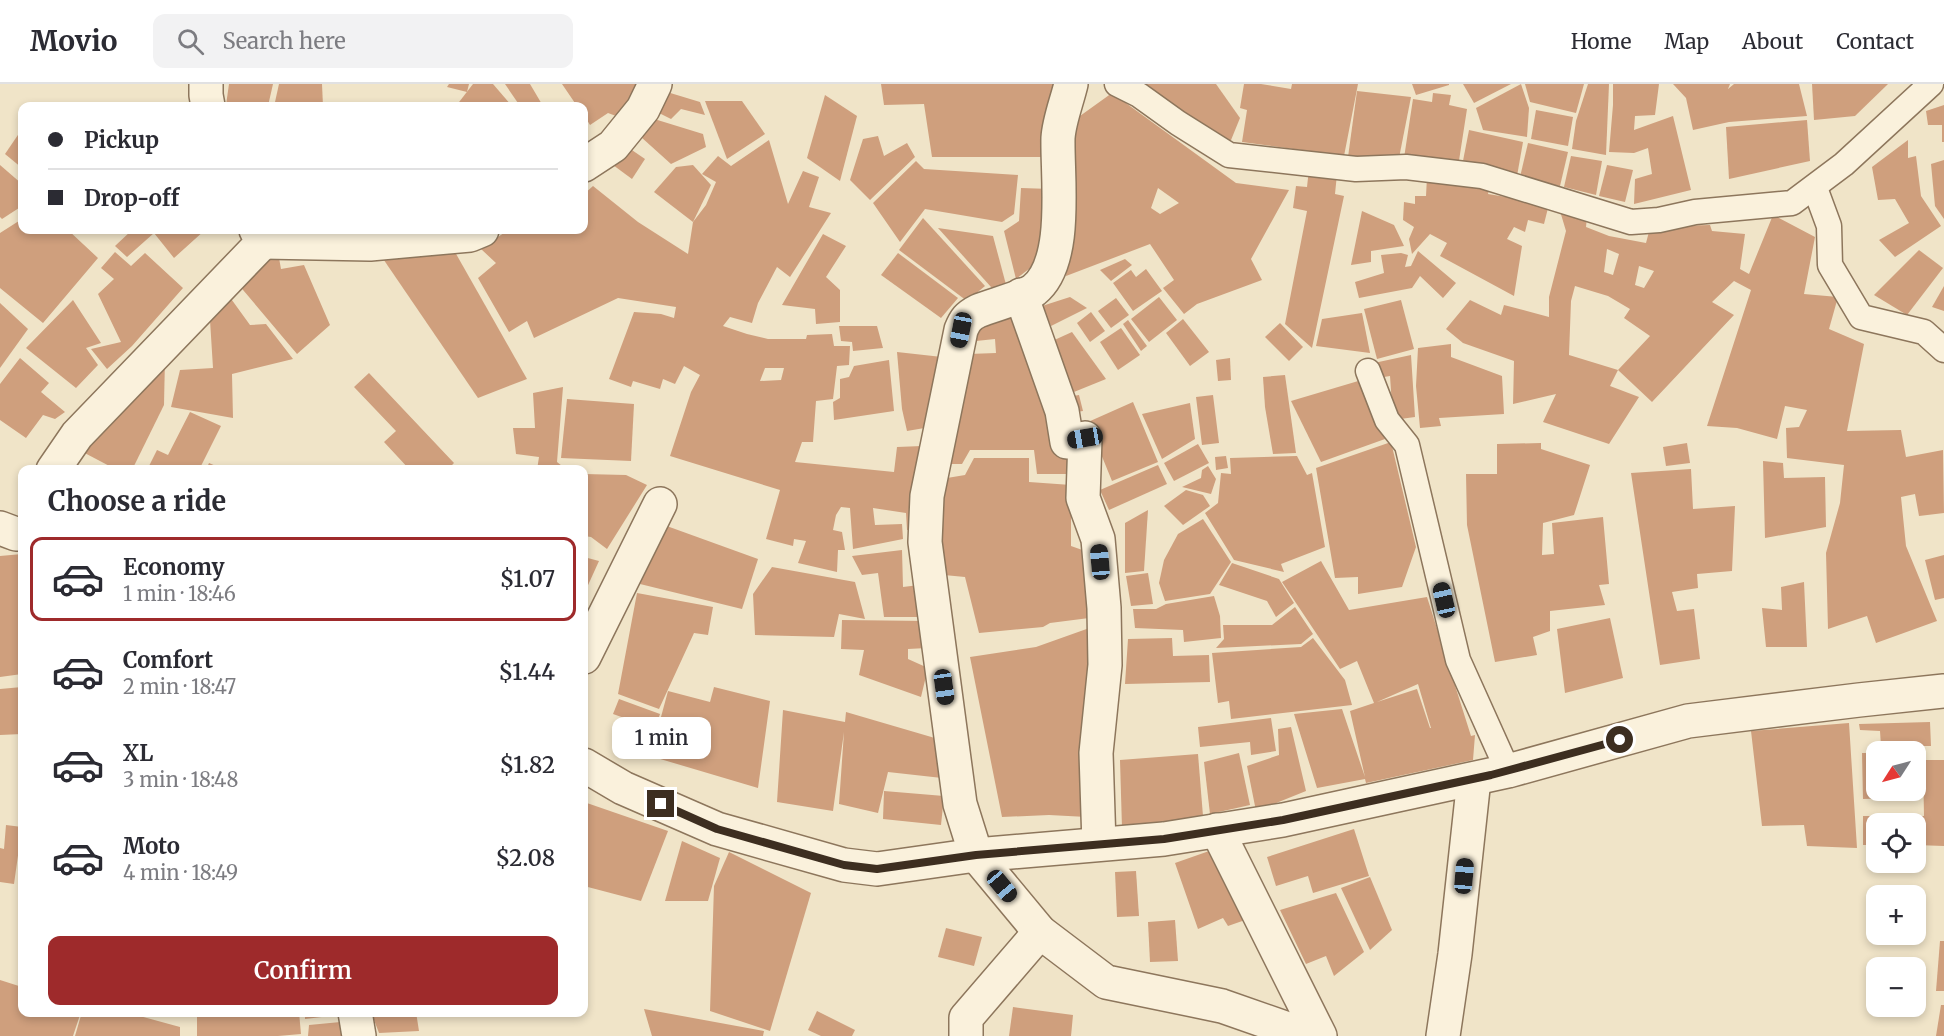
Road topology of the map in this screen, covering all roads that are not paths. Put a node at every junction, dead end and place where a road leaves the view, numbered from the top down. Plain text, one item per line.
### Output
1 (206, 84) edge
2 (655, 84) edge
3 (1071, 84) edge
4 (1117, 84) edge
5 (1931, 84) edge
6 (207, 102) edge
7 (588, 162) edge
8 (1815, 188) junction
9 (472, 234) edge
10 (260, 236) edge
11 (1021, 295) junction
12 (1944, 350) edge
13 (1368, 371) dead end
14 (56, 465) edge
15 (660, 504) dead end
16 (588, 649) edge
17 (1944, 692) edge
18 (588, 767) edge
19 (1508, 771) junction
20 (1473, 779) junction
21 (1217, 830) junction
22 (1100, 844) junction
23 (976, 855) junction
24 (1040, 932) junction
25 (357, 1017) edge
26 (359, 1036) edge
27 (966, 1036) edge
28 (1308, 1036) edge
29 (1320, 1036) edge
30 (1443, 1036) edge

1 - 6 street
2 - 7 street
3 - 11 street
4 - 8 lane
5 - 8 lane
8 - 12 lane
9 - 10 street
10 - 14 street
11 - 22 street
11 - 23 street
13 - 19 lane
15 - 16 street
17 - 19 street
18 - 23 street
19 - 20 street
20 - 21 street
20 - 30 street
21 - 22 street
21 - 29 street
22 - 23 street
23 - 24 street
24 - 27 street
24 - 28 street
25 - 26 street

